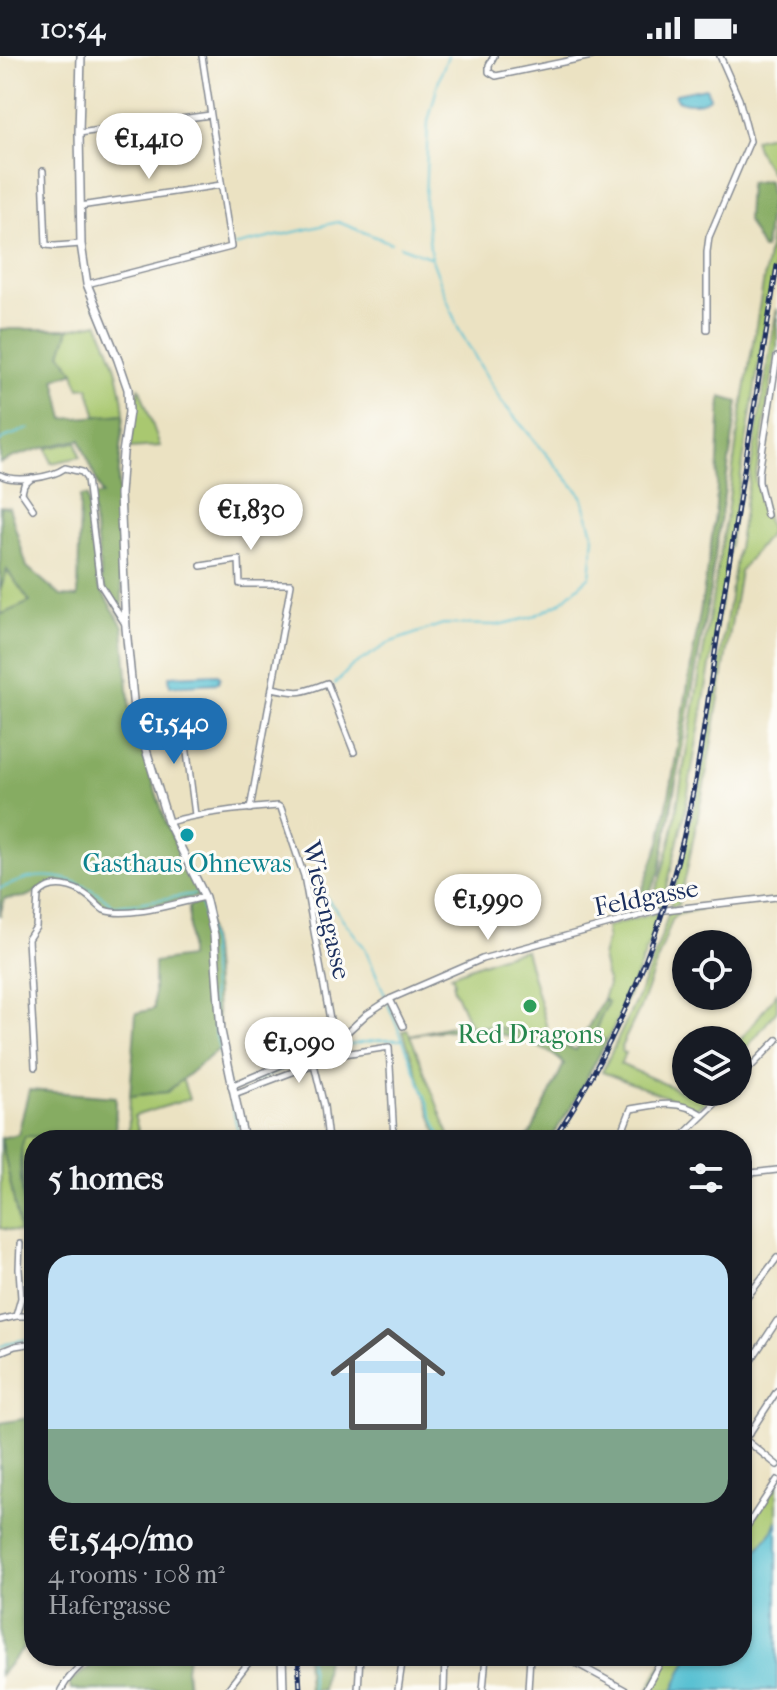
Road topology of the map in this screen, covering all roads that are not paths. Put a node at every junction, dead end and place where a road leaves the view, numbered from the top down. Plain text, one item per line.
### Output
1 (83, 56) edge
2 (202, 56) edge
3 (494, 56) edge
4 (592, 56) edge
5 (720, 56) edge
6 (210, 115) junction
7 (79, 133) junction
8 (43, 171) dead end
9 (221, 185) junction
10 (80, 206) junction
11 (81, 244) junction
12 (87, 284) junction
13 (707, 329) dead end
14 (777, 357) edge
15 (0, 475) edge
16 (33, 478) junction
17 (33, 509) dead end
18 (767, 515) dead end
19 (201, 566) dead end
20 (126, 626) junction
21 (272, 688) junction
22 (182, 713) dead end
23 (354, 752) dead end
24 (250, 809) junction
25 (195, 815) junction
26 (168, 822) junction
27 (205, 897) junction
28 (777, 897) edge
29 (390, 999) junction
30 (403, 1026) dead end
31 (777, 1040) edge
32 (334, 1042) junction
33 (314, 1064) junction
34 (752, 1066) edge
35 (35, 1067) dead end
36 (232, 1090) junction
37 (712, 1106) edge
38 (703, 1115) junction
39 (242, 1130) edge
40 (327, 1130) edge
41 (393, 1130) edge
42 (623, 1130) edge
43 (688, 1130) edge
44 (777, 1170) edge
45 (752, 1173) edge
46 (20, 1244) dead end
47 (777, 1258) edge
48 (752, 1291) edge
49 (16, 1316) junction
50 (24, 1316) edge
51 (0, 1320) edge
52 (777, 1321) edge
53 (24, 1345) edge
54 (0, 1352) edge
55 (752, 1359) edge
56 (777, 1391) edge
57 (752, 1429) edge
58 (752, 1445) edge
59 (777, 1465) edge
60 (777, 1480) edge
61 (752, 1519) edge
62 (78, 1666) edge
63 (246, 1666) edge
64 (282, 1666) edge
65 (359, 1666) edge
66 (402, 1666) edge
67 (445, 1666) edge
68 (485, 1666) edge
69 (529, 1666) edge
70 (581, 1666) edge
71 (658, 1666) edge
72 (61, 1690) edge
73 (227, 1690) edge
74 (283, 1690) edge
75 (358, 1690) edge
76 (398, 1690) edge
77 (444, 1690) edge
78 (483, 1690) edge
79 (528, 1690) edge
80 (625, 1690) edge
81 (645, 1690) edge

1 - 7 main road
2 - 6 street
3 - 4 street
5 - 13 street
6 - 7 street
6 - 9 street
7 - 10 main road
8 - 11 street
9 - 10 street
9 - 12 street
10 - 11 main road
11 - 12 main road
12 - 20 main road
14 - 18 street
15 - 16 street
16 - 17 street
16 - 20 street
19 - 21 street
20 - 26 main road
21 - 23 street
21 - 24 street
22 - 25 street
24 - 25 street, Wiesengasse
24 - 32 street, Wiesengasse
25 - 26 street, Wiesengasse
26 - 27 main road
27 - 35 street
27 - 36 main road
28 - 29 street, Feldgasse
29 - 30 street
29 - 32 street, Feldgasse
31 - 34 street
32 - 36 street, Feldgasse
33 - 36 street
33 - 40 street
33 - 41 street
36 - 39 main road
37 - 38 street
38 - 42 street
38 - 43 street
44 - 45 street
46 - 49 street
47 - 48 street
49 - 50 street
49 - 51 street
52 - 55 street
53 - 54 street
56 - 57 street
58 - 59 street
60 - 61 street
62 - 72 street
63 - 73 street
64 - 74 main road
65 - 75 street
66 - 76 street
67 - 77 street
68 - 78 street
69 - 79 street
70 - 80 street
71 - 81 street

